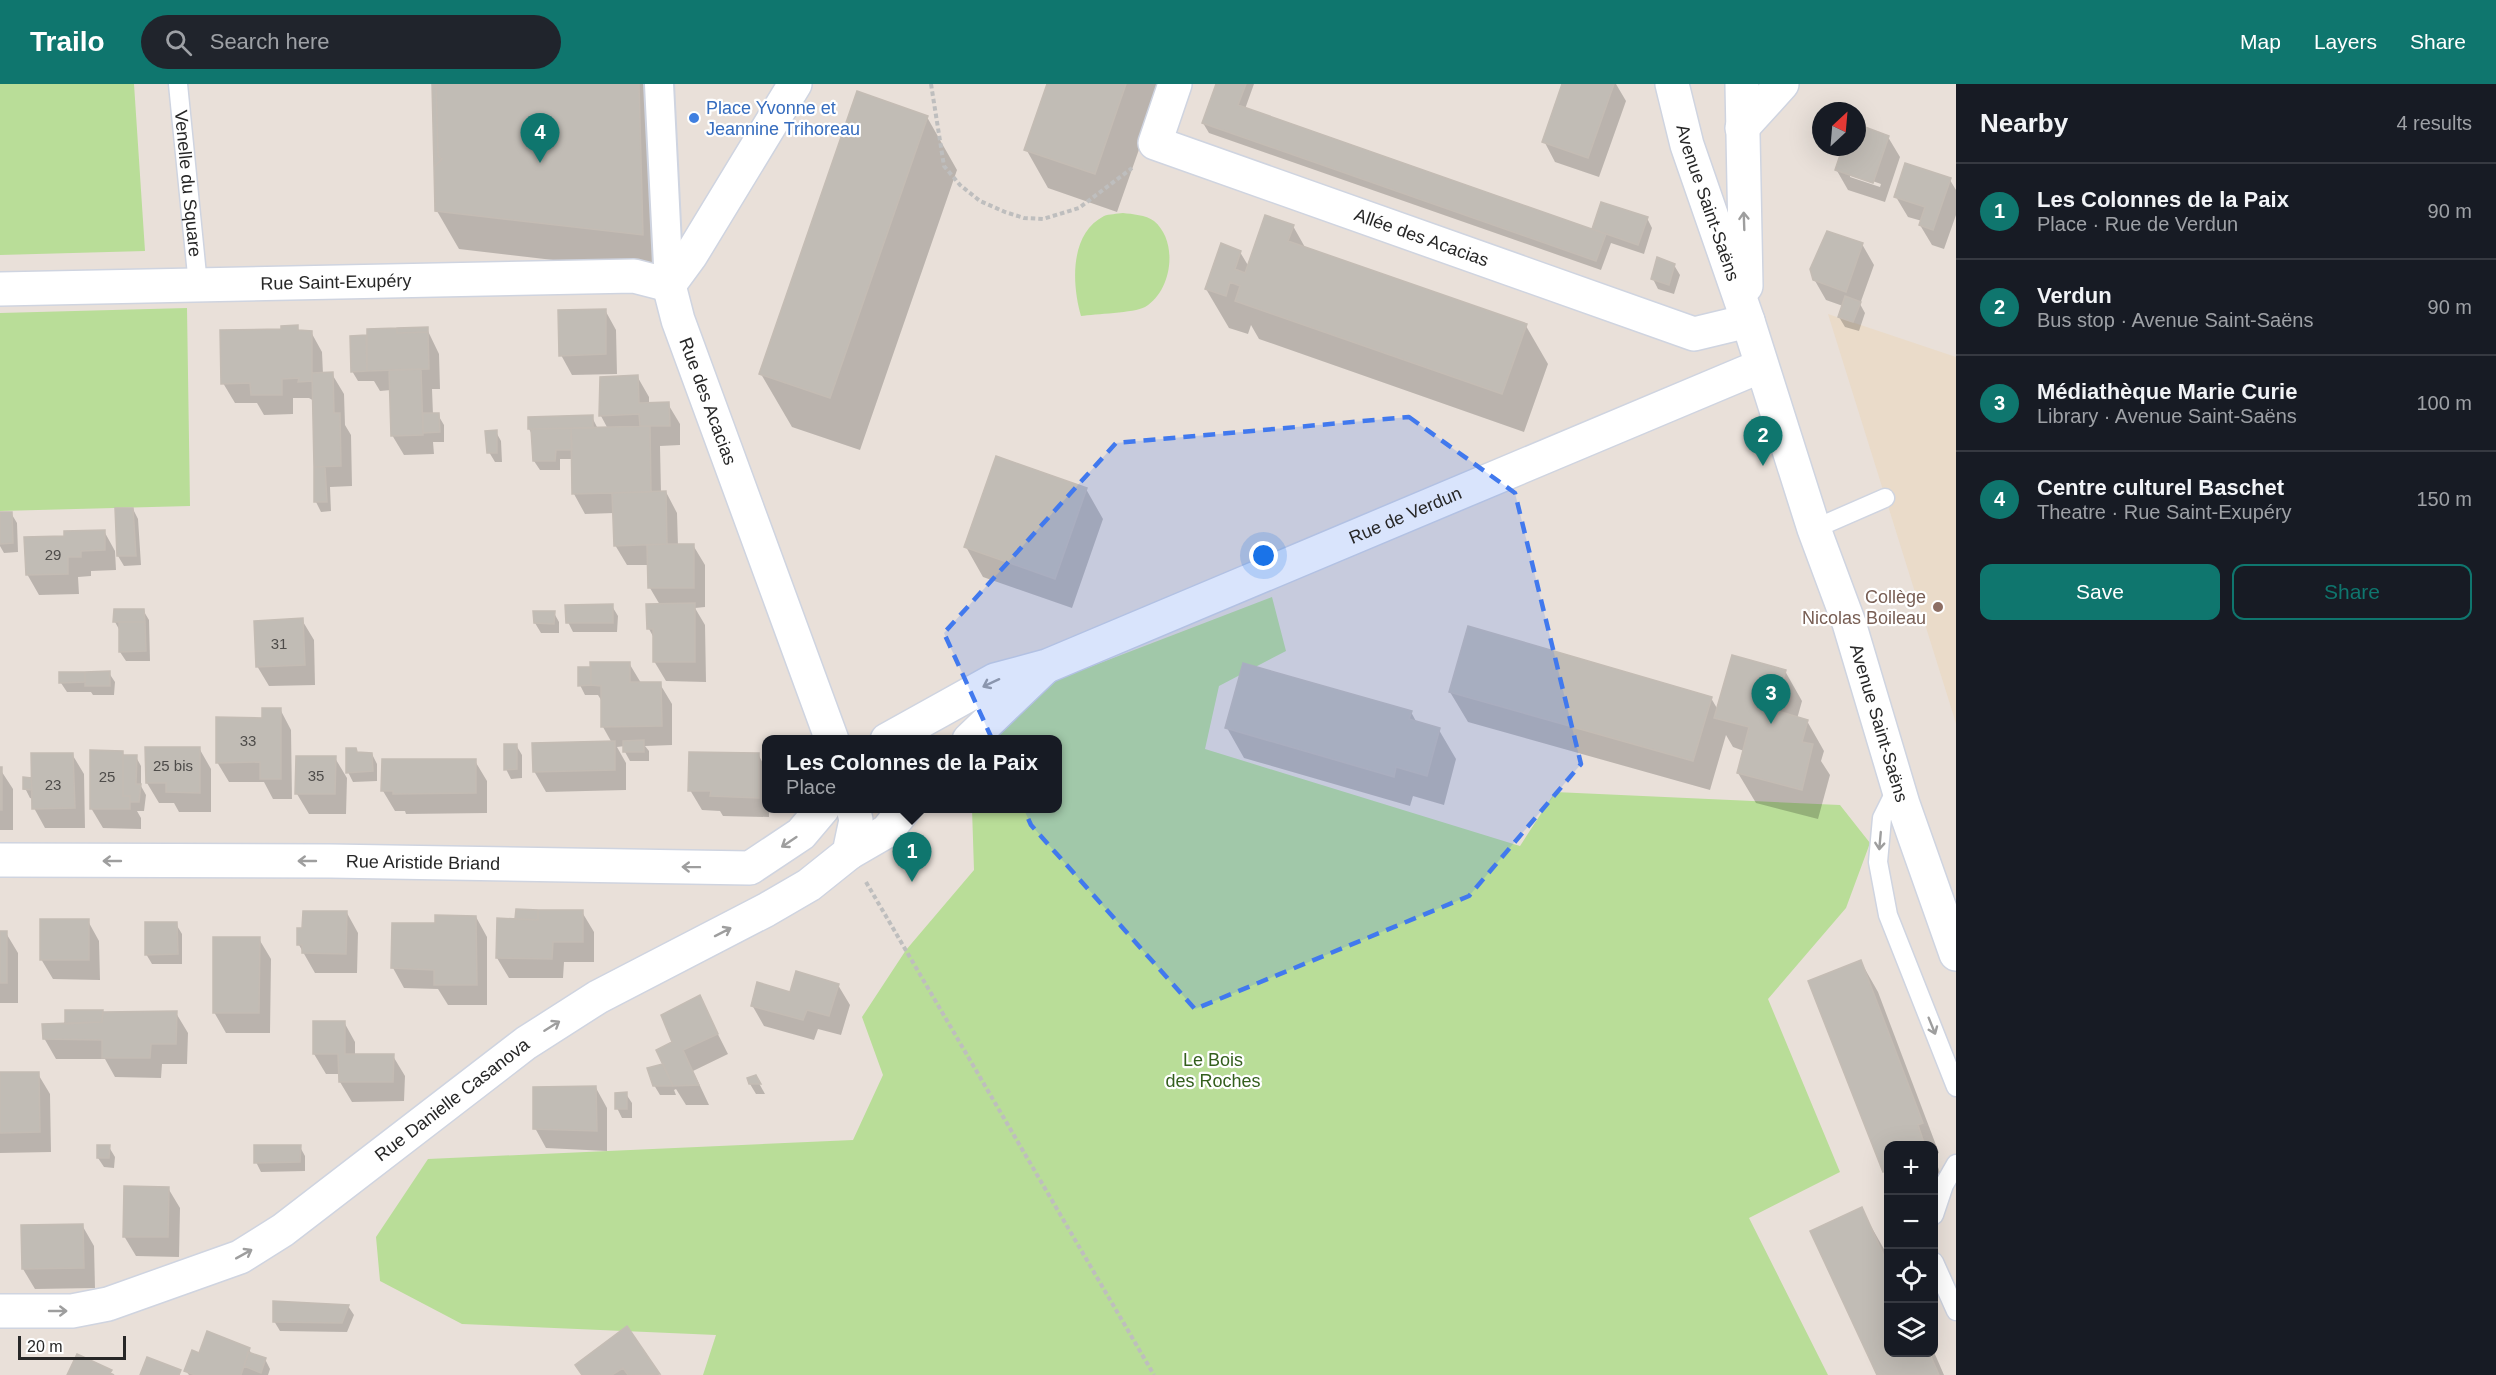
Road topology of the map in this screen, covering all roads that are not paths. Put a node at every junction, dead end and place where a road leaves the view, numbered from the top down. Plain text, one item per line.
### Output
1 (178, 84) edge
2 (659, 84) edge
3 (795, 84) edge
4 (1175, 84) edge
5 (1672, 84) edge
6 (1742, 84) edge
7 (1782, 84) edge
8 (1742, 128) junction
9 (198, 285) junction
10 (669, 285) junction
11 (0, 289) edge
12 (1748, 321) junction
13 (1761, 366) junction
14 (1885, 498) dead end
15 (1814, 529) junction
16 (1047, 666) junction
17 (830, 735) edge
18 (896, 735) edge
19 (974, 735) edge
20 (1898, 786) junction
21 (819, 813) edge
22 (854, 813) edge
23 (901, 813) edge
24 (849, 853) junction
25 (0, 860) edge
26 (750, 868) junction
27 (766, 910) junction
28 (1956, 954) edge
29 (1956, 1087) edge
30 (1956, 1164) edge
31 (1938, 1203) edge
32 (1938, 1271) edge
33 (0, 1311) edge
34 (1956, 1311) edge

1 - 9 lane, Venelle du Square
2 - 10 street
3 - 10 street
4 - 12 street, Allée des Acacias
5 - 12 street, Avenue Saint-Saëns
6 - 8 street, Avenue Saint-Saëns
7 - 8 street
12 -> 8 street, Avenue Saint-Saëns
9 - 10 street, Rue Saint-Exupéry
9 - 11 street, Rue Saint-Exupéry
10 - 17 street, Rue des Acacias
12 - 13 street, Avenue Saint-Saëns
13 - 15 street, Avenue Saint-Saëns
13 - 16 street, Rue de Verdun
14 - 15 lane
15 - 20 street, Avenue Saint-Saëns
16 -> 18 street, Rue de Verdun
16 - 19 street, Rue de Verdun
20 - 28 street, Avenue Saint-Saëns
20 -> 29 lane
21 -> 26 street
22 - 24 street
23 - 24 street
24 - 27 street, Rue Danielle Casanova
26 -> 25 street, Rue Aristide Briand
26 - 27 street
33 -> 27 street, Rue Danielle Casanova
30 - 31 lane
32 - 34 lane

